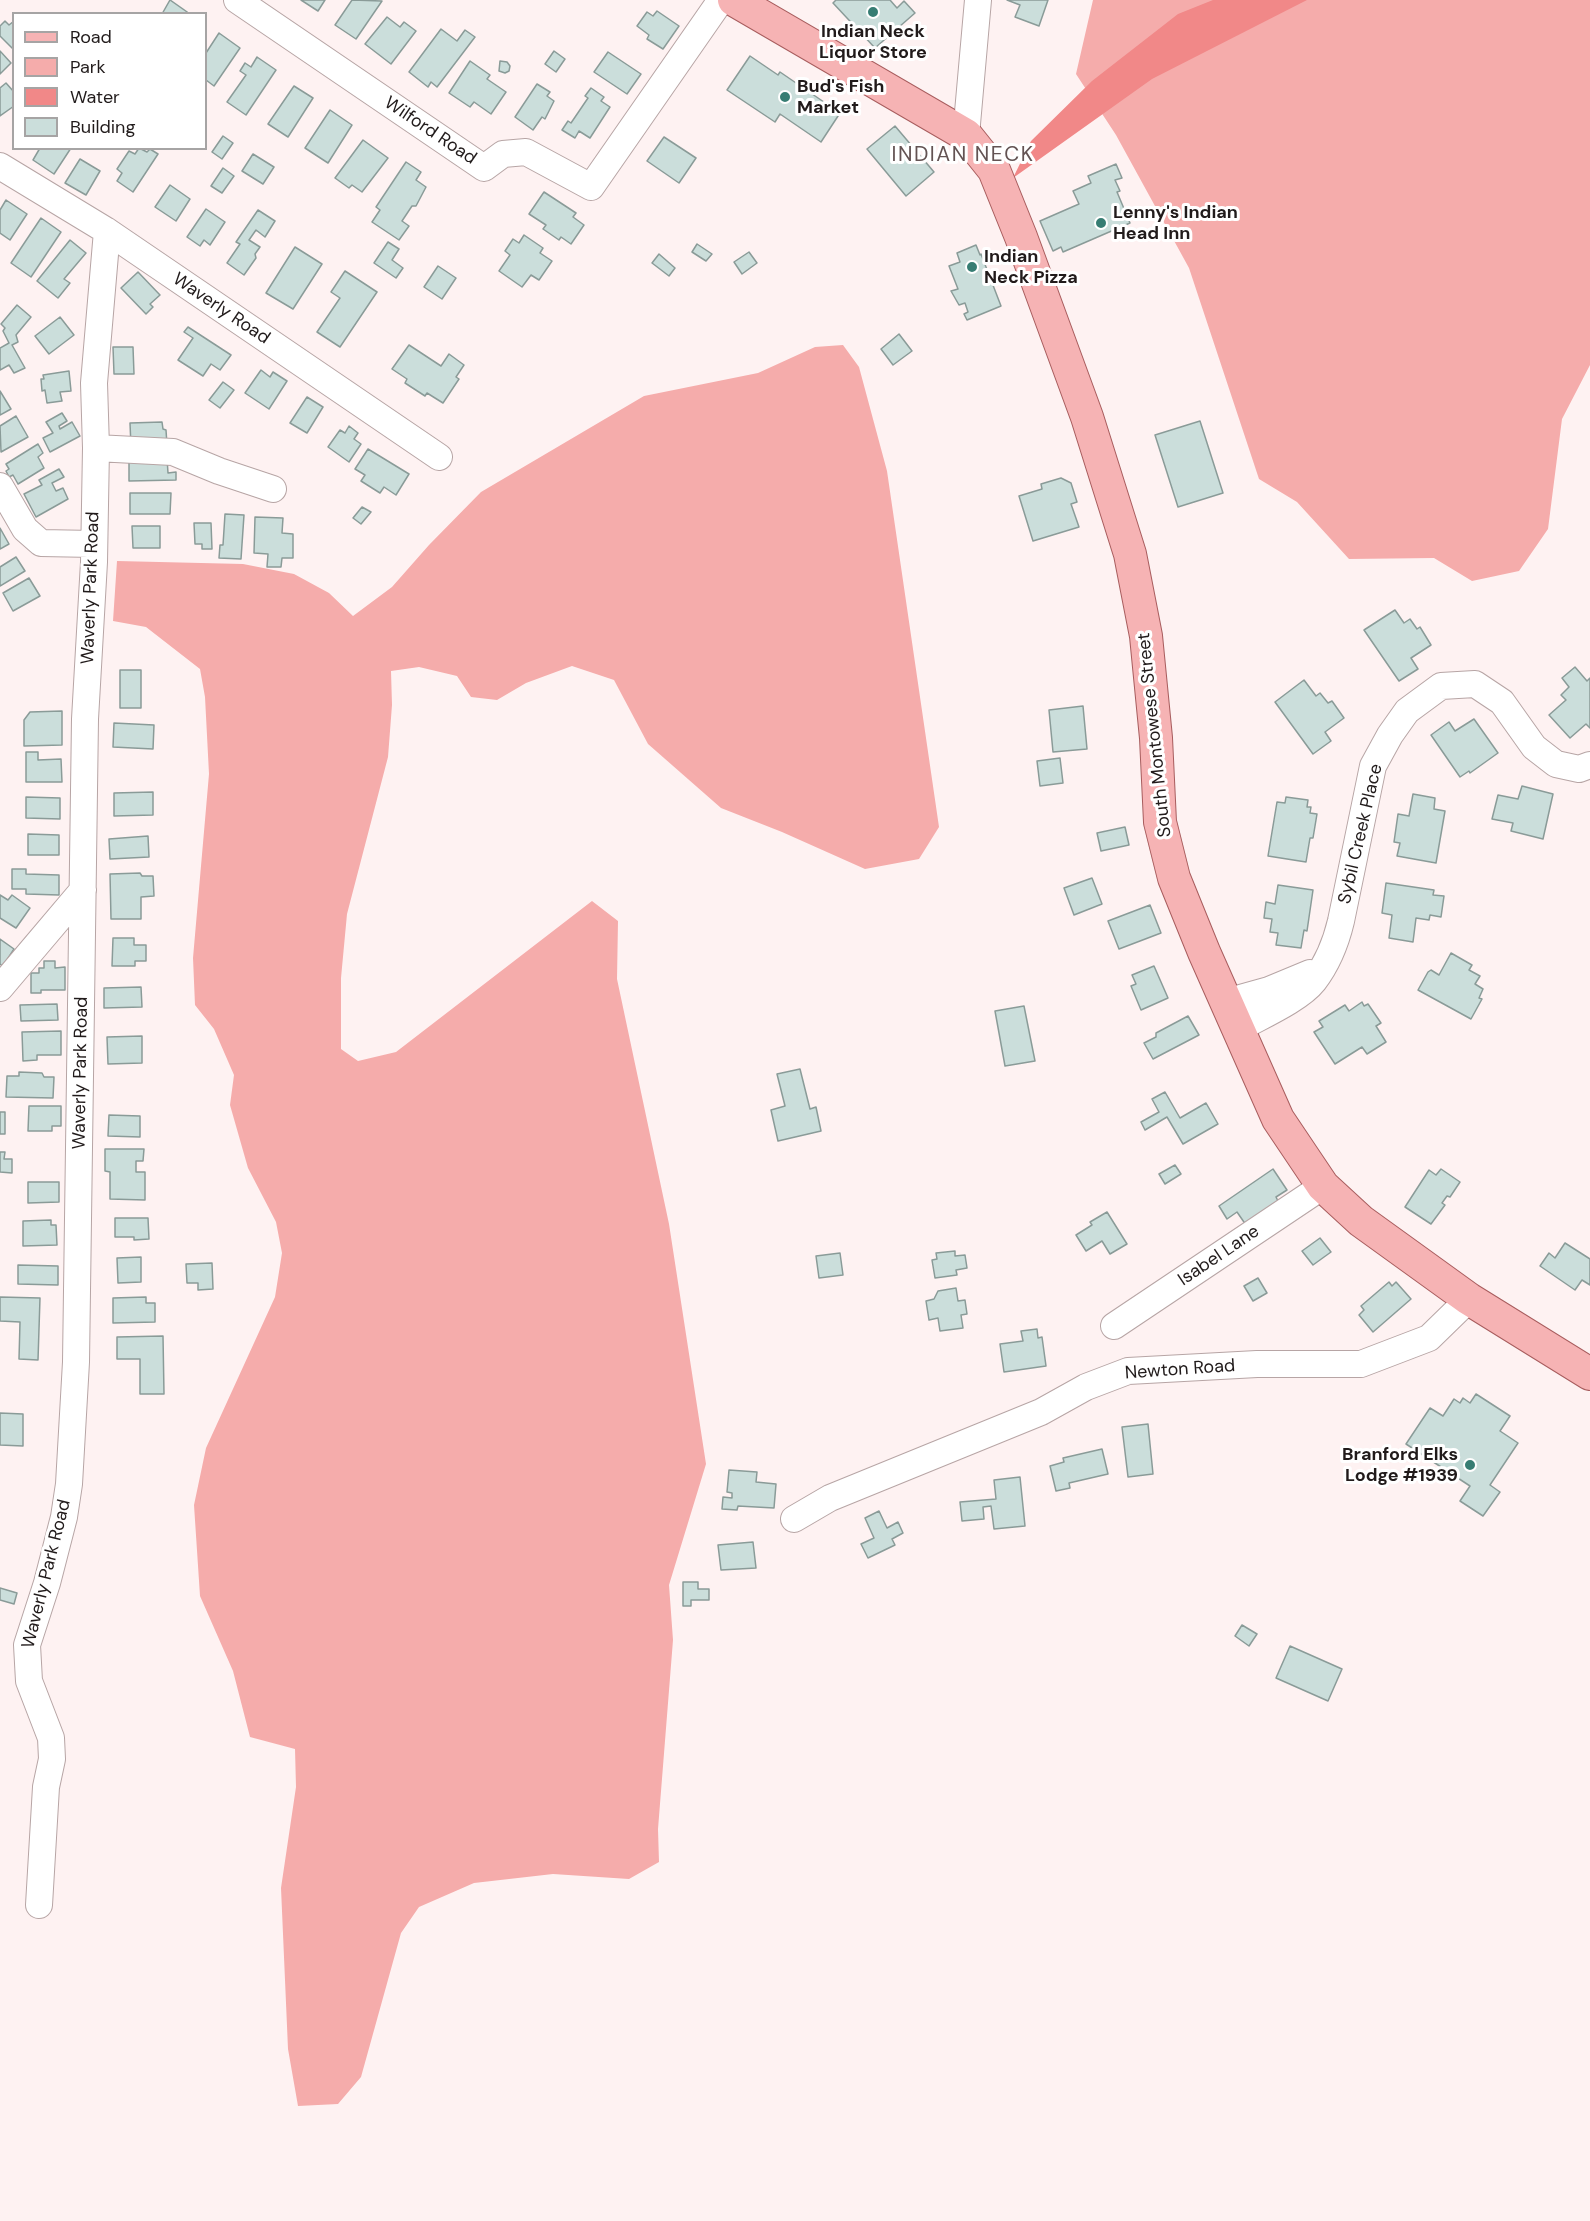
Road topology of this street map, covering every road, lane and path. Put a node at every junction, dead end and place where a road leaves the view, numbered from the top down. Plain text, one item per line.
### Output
1 (237, 0) edge
2 (721, 0) edge
3 (734, 0) edge
4 (978, 0) edge
5 (966, 135) junction
6 (0, 166) edge
7 (107, 231) junction
8 (96, 448) junction
9 (439, 457) dead end
10 (0, 486) edge
11 (273, 489) dead end
12 (94, 544) junction
13 (1590, 765) edge
14 (83, 890) junction
15 (0, 988) edge
16 (1232, 1015) junction
17 (1323, 1186) junction
18 (1468, 1299) junction
19 (1114, 1326) dead end
20 (1590, 1374) edge
21 (794, 1519) dead end
22 (39, 1905) dead end

1 - 2 street, Wilford Road
3 - 5 main road
4 - 5 street
5 - 16 main road, South Montowese Street
6 - 7 street, Waverly Road
7 - 8 street, Waverly Park Road
7 - 9 street, Waverly Road
8 - 11 street
8 - 12 street, Waverly Park Road
10 - 12 street
12 - 14 street, Waverly Park Road
13 - 16 street, Sybil Creek Place
14 - 15 street
14 - 22 street, Waverly Park Road
16 - 17 main road, South Montowese Street
17 - 18 main road, South Montowese Street
17 - 19 street, Isabel Lane
18 - 20 main road, South Montowese Street
18 - 21 street, Newton Road

